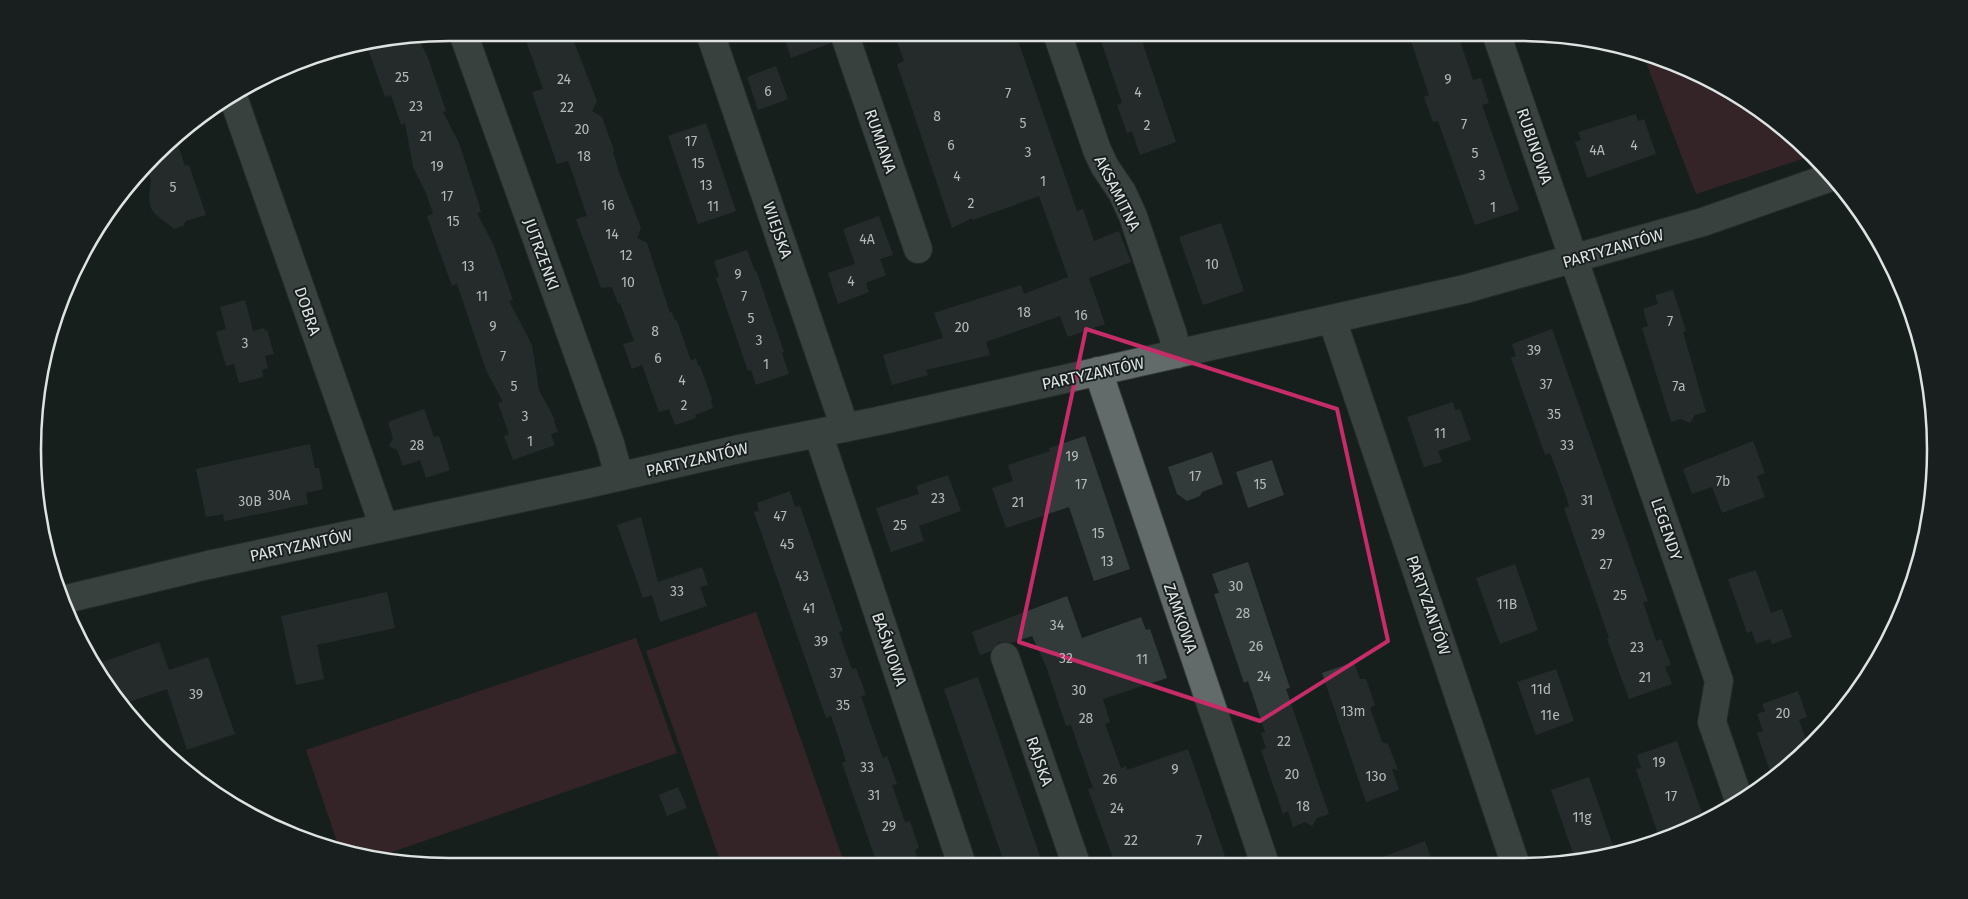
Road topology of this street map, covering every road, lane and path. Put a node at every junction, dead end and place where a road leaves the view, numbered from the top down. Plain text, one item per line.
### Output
1 (466, 41) edge
2 (713, 41) edge
3 (847, 41) edge
4 (1060, 41) edge
5 (1499, 41) edge
6 (235, 102) edge
7 (1824, 179) edge
8 (918, 249) dead end
9 (1574, 260) junction
10 (1332, 319) junction
11 (1177, 354) junction
12 (1098, 372) junction
13 (844, 428) junction
14 (818, 433) junction
15 (619, 476) junction
16 (384, 527) junction
17 (69, 598) edge
18 (1005, 657) dead end
19 (1737, 794) edge
20 (960, 858) edge
21 (1074, 858) edge
22 (1263, 858) edge
23 (1513, 858) edge

1 - 15 street, JUTRZENKI
2 - 13 street, WIEJSKA
3 - 8 street, RUMIANA
4 - 11 street, AKSAMITNA
5 - 9 street, RUBINOWA
6 - 16 street, DOBRA
7 - 9 street, PARTYZANTÓW
9 - 10 street, PARTYZANTÓW
9 - 19 street, LEGENDY
10 - 11 street, PARTYZANTÓW
10 - 23 street, PARTYZANTÓW
11 - 12 street, PARTYZANTÓW
12 - 13 street, PARTYZANTÓW
12 - 22 street, ZAMKOWA
13 - 14 street, PARTYZANTÓW
14 - 15 street, PARTYZANTÓW
14 - 20 street, BAŚNIOWA
15 - 16 street, PARTYZANTÓW
16 - 17 street, PARTYZANTÓW
18 - 21 street, RAJSKA

